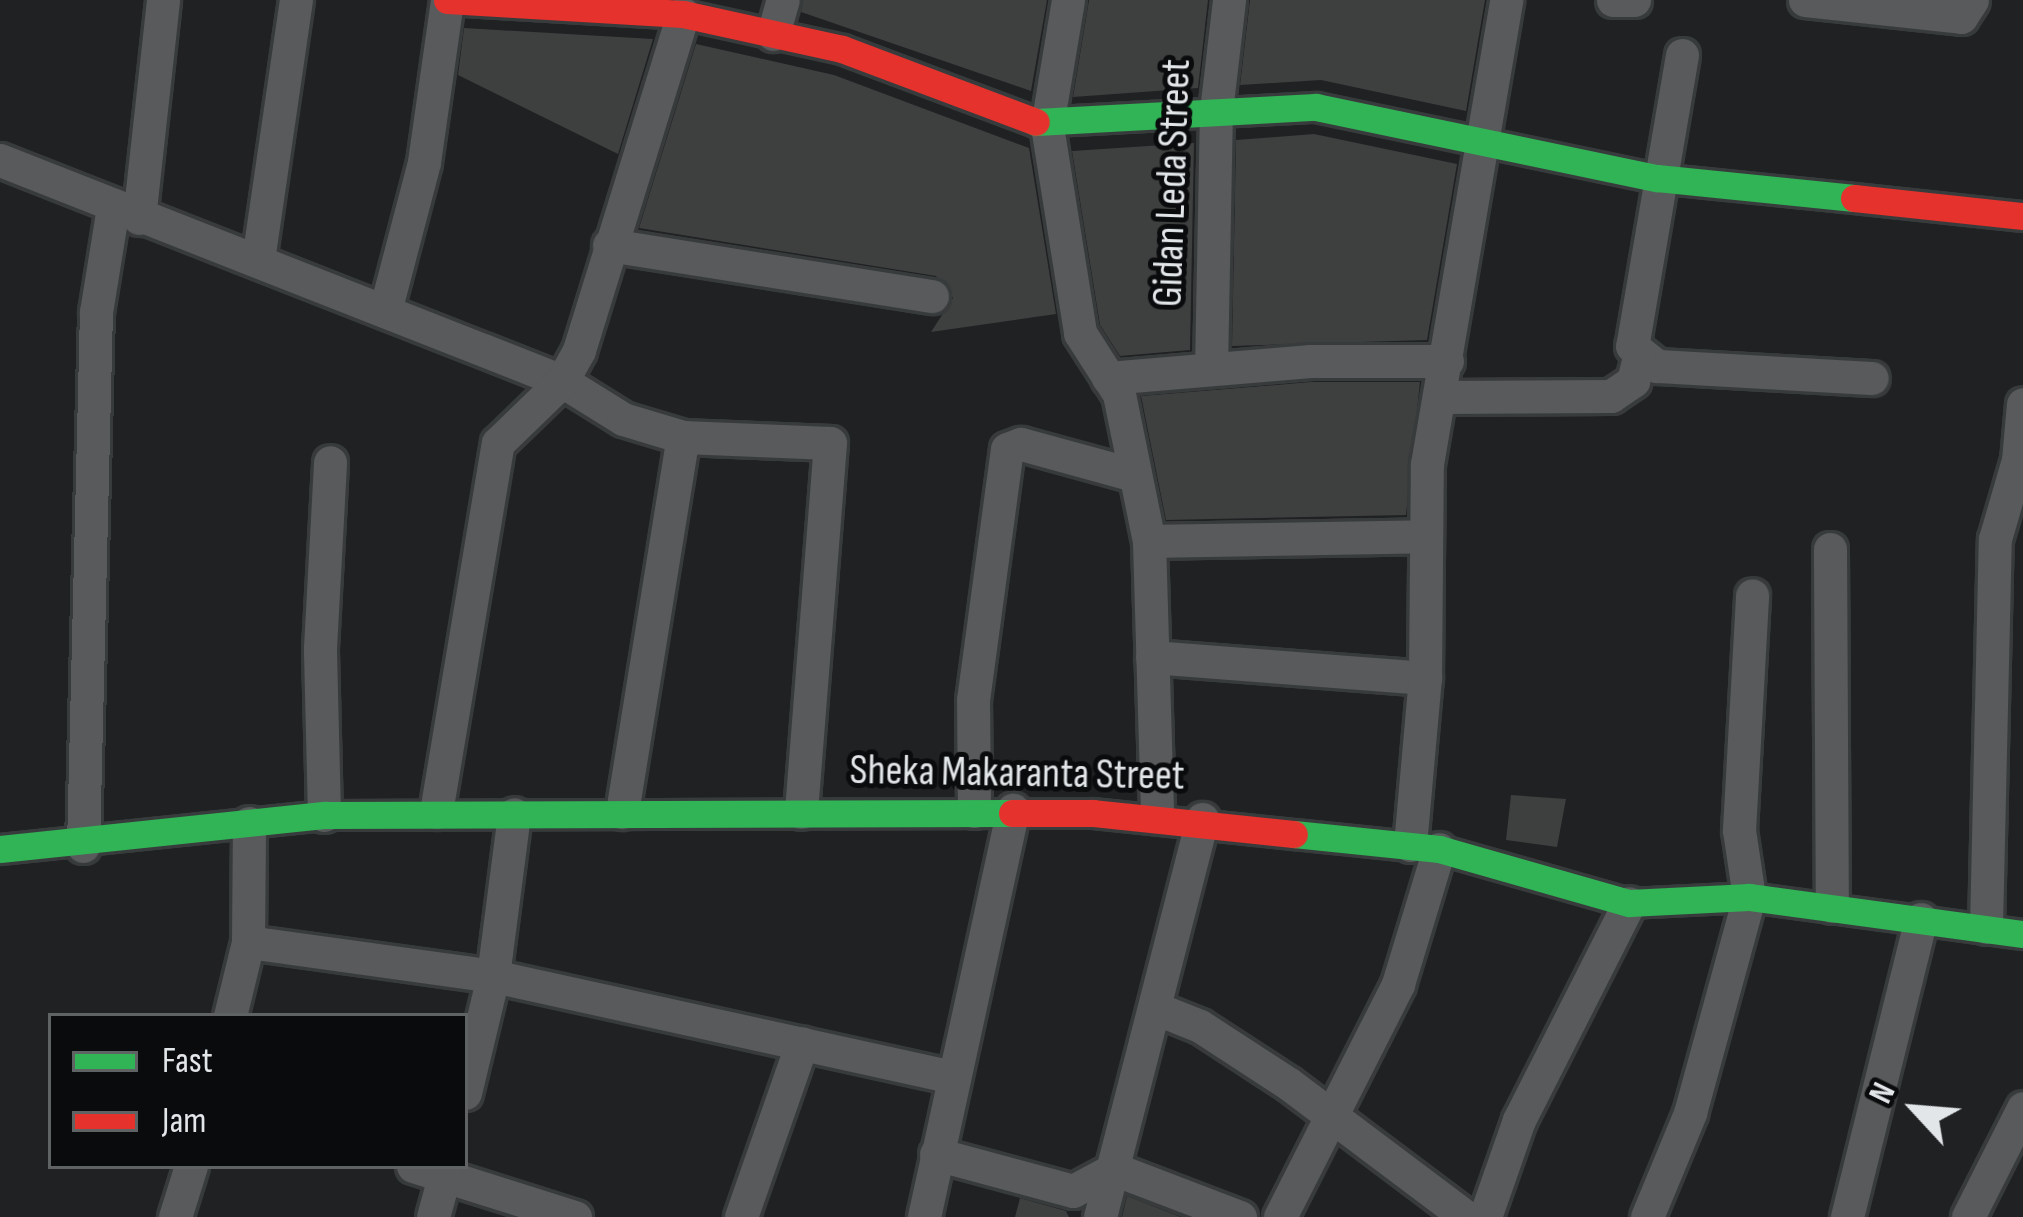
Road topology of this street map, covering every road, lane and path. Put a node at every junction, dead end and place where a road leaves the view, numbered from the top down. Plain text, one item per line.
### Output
1 (163, 0) edge
2 (296, 0) edge
3 (447, 0) edge
4 (783, 0) edge
5 (1067, 0) edge
6 (1229, 0) edge
7 (1506, 0) edge
8 (1613, 0) edge
9 (1634, 0) edge
10 (1805, 0) edge
11 (1972, 0) edge
12 (485, 1) edge
13 (1815, 1) edge
14 (683, 14) junction
15 (773, 34) junction
16 (1682, 55) dead end
17 (1216, 111) junction
18 (1047, 126) junction
19 (1486, 146) junction
20 (0, 160) edge
21 (1657, 178) junction
22 (126, 213) junction
23 (2023, 216) edge
24 (609, 245) junction
25 (258, 260) junction
26 (932, 296) dead end
27 (385, 311) junction
28 (1639, 356) junction
29 (1447, 361) junction
30 (1211, 369) junction
31 (1108, 378) junction
32 (1872, 378) dead end
33 (562, 381) junction
34 (1440, 397) junction
35 (2023, 404) edge
36 (683, 437) junction
37 (330, 463) dead end
38 (1134, 476) junction
39 (1425, 536) junction
40 (1149, 541) junction
41 (1830, 549) dead end
42 (1752, 595) dead end
43 (1152, 657) junction
44 (1425, 678) junction
45 (1013, 810) junction
46 (974, 811) junction
47 (436, 812) junction
48 (622, 812) junction
49 (801, 812) junction
50 (324, 814) junction
51 (514, 814) junction
52 (1157, 816) junction
53 (1202, 819) junction
54 (249, 823) junction
55 (82, 846) junction
56 (1425, 847) junction
57 (0, 849) edge
58 (1749, 897) junction
59 (1629, 903) junction
60 (1832, 906) junction
61 (1921, 919) junction
62 (1986, 927) junction
63 (2023, 934) edge
64 (248, 942) junction
65 (493, 976) junction
66 (1154, 1008) junction
67 (231, 1013) edge
68 (802, 1043) junction
69 (951, 1077) junction
70 (468, 1080) edge
71 (2023, 1108) edge
72 (1326, 1118) junction
73 (936, 1154) junction
74 (190, 1169) edge
75 (435, 1169) edge
76 (1114, 1169) junction
77 (175, 1217) edge
78 (433, 1217) edge
79 (575, 1217) edge
80 (741, 1217) edge
81 (924, 1217) edge
82 (1100, 1217) edge
83 (1240, 1217) edge
84 (1280, 1217) edge
85 (1466, 1217) edge
86 (1484, 1217) edge
87 (1647, 1217) edge
88 (1847, 1217) edge
89 (1968, 1217) edge

1 - 22 street
2 - 25 street
3 - 12 street
3 - 27 street
4 - 15 street
5 - 18 street
6 - 17 street, Gidan Leda Street
7 - 19 street
8 - 9 street
10 - 13 street
11 - 13 street
12 - 14 street
14 - 15 street
14 - 24 street
15 - 18 street
16 - 21 street
17 - 18 street
17 - 19 street
17 - 30 street, Gidan Leda Street
18 - 31 street
19 - 21 street
19 - 29 street
20 - 22 street
21 - 23 street
21 - 28 street
22 - 25 street
22 - 55 street
24 - 26 street
24 - 33 street
25 - 27 street
27 - 33 street
28 - 32 street
28 - 34 street
29 - 30 street
29 - 34 street
30 - 31 street
31 - 38 street
33 - 36 street
33 - 47 street
34 - 39 street
35 - 62 street
36 - 48 street
36 - 49 street
37 - 50 street
38 - 40 street
38 - 46 street
39 - 40 street
39 - 44 street
40 - 43 street
41 - 60 street
42 - 58 street
43 - 44 street
43 - 52 street
44 - 56 street
45 - 46 street, Sheka Makaranta Street
45 - 52 street, Sheka Makaranta Street
45 - 69 street
46 - 49 street, Sheka Makaranta Street
47 - 50 street, Sheka Makaranta Street
47 - 51 street, Sheka Makaranta Street
48 - 49 street, Sheka Makaranta Street
48 - 51 street, Sheka Makaranta Street
50 - 54 street, Sheka Makaranta Street
51 - 65 street
52 - 53 street, Sheka Makaranta Street
53 - 56 street, Sheka Makaranta Street
53 - 66 street
54 - 55 street, Sheka Makaranta Street
54 - 64 street
55 - 57 street, Sheka Makaranta Street
56 - 59 street, Sheka Makaranta Street
56 - 72 street
58 - 59 street, Sheka Makaranta Street
58 - 60 street, Sheka Makaranta Street
58 - 87 street
59 - 86 street
60 - 61 street, Sheka Makaranta Street
61 - 62 street, Sheka Makaranta Street
61 - 88 street
62 - 63 street, Sheka Makaranta Street
64 - 65 street
64 - 67 street
65 - 68 street
65 - 70 street
66 - 72 street
66 - 76 street
68 - 69 street
68 - 80 street
69 - 73 street
71 - 89 street
72 - 84 street
72 - 85 street
73 - 76 street
73 - 81 street
74 - 77 street
75 - 78 street
75 - 79 street
76 - 82 street
76 - 83 street

